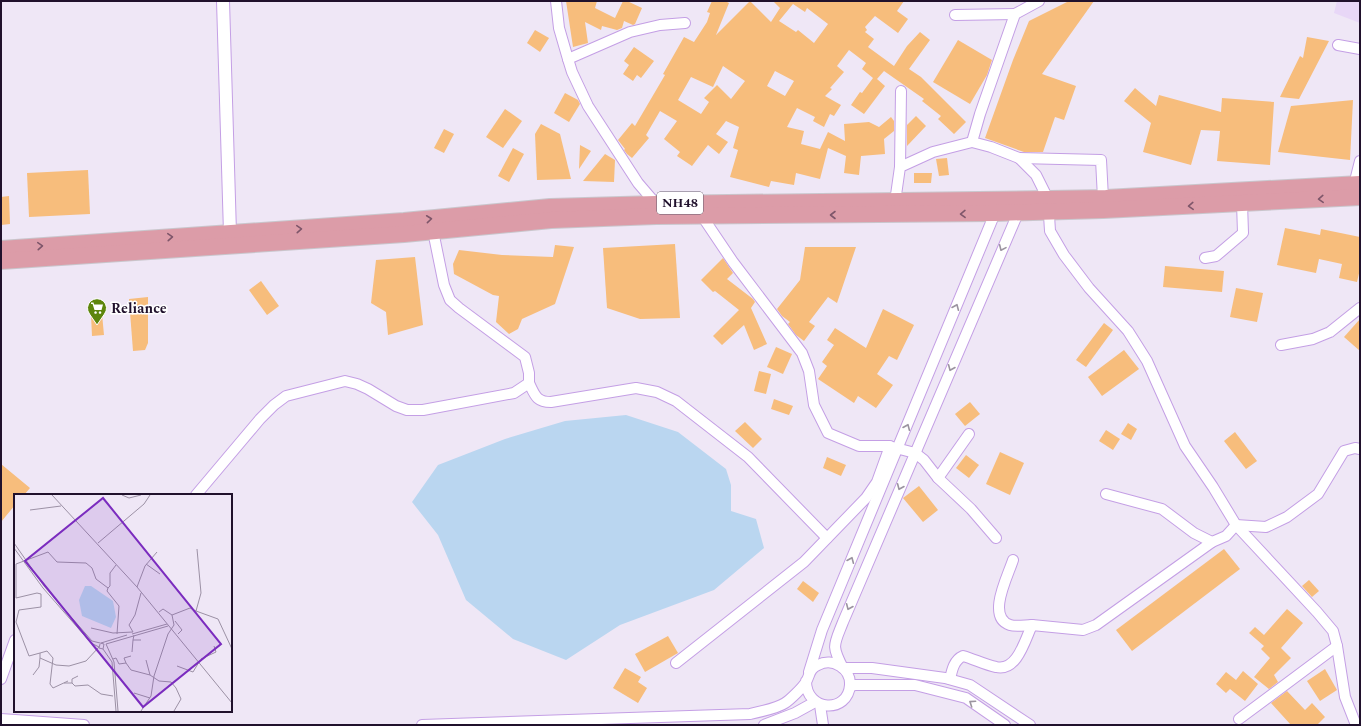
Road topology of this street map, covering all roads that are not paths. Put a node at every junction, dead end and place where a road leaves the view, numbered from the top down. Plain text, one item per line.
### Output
1 (222, 1) edge
2 (556, 1) edge
3 (1039, 1) edge
4 (1015, 14) junction
5 (955, 15) dead end
6 (685, 23) dead end
7 (1338, 45) dead end
8 (1360, 49) edge
9 (568, 59) junction
10 (900, 91) dead end
11 (972, 142) junction
12 (1019, 158) junction
13 (1360, 161) edge
14 (900, 167) junction
15 (1358, 193) edge
16 (1272, 195) junction
17 (1103, 198) junction
18 (895, 202) junction
19 (1242, 203) junction
20 (1049, 206) junction
21 (766, 209) junction
22 (656, 210) junction
23 (995, 213) junction
24 (1018, 213) junction
25 (702, 216) junction
26 (433, 231) junction
27 (230, 233) junction
28 (1, 249) edge
29 (1206, 258) dead end
30 (1, 261) edge
31 (1360, 308) edge
32 (1281, 345) dead end
33 (528, 383) junction
34 (969, 434) dead end
35 (894, 447) junction
36 (1360, 449) edge
37 (915, 453) junction
38 (938, 478) junction
39 (197, 494) edge
40 (1106, 494) dead end
41 (1236, 525) junction
42 (827, 538) junction
43 (996, 538) dead end
44 (1212, 542) junction
45 (1013, 560) dead end
46 (1032, 625) junction
47 (14, 643) edge
48 (1337, 646) junction
49 (676, 663) dead end
50 (843, 668) junction
51 (807, 678) junction
52 (1, 679) edge
53 (950, 679) junction
54 (850, 686) junction
55 (817, 703) junction
56 (1, 719) edge
57 (1239, 719) dead end
58 (84, 725) edge
59 (422, 725) edge
60 (764, 725) edge
61 (823, 725) edge
62 (1005, 725) edge
63 (1030, 725) edge
64 (1356, 725) edge

1 - 27 street
2 - 9 street
3 - 4 street
4 - 5 street
4 - 11 street
6 - 9 street
7 - 8 street
9 - 22 street
10 - 14 street
11 - 12 street
11 - 14 street
12 - 17 street
12 - 20 street
13 - 15 street
14 - 18 street
15 - 16 highway, NH48
16 - 17 highway, NH48
16 - 19 highway, NH48
17 - 20 highway, NH48
18 - 20 highway, NH48
18 - 21 highway, NH48
19 -> 20 highway, NH48
19 - 29 street
20 - 24 highway, NH48
20 - 41 street
21 - 22 highway, NH48
23 -> 21 highway, NH48
21 - 25 highway, NH48
22 - 25 highway, NH48
22 - 26 highway, NH48
27 -> 22 highway, NH48
23 - 24 highway, NH48
35 -> 23 street
24 -> 37 street
25 - 35 street
26 - 30 highway, NH48
26 - 33 street
28 -> 27 highway, NH48
31 - 32 street
33 - 39 street
33 - 42 street
34 - 38 street
35 - 37 street
35 - 42 street
51 -> 35 street
36 - 41 street
37 - 38 street
37 -> 50 street
38 - 43 street
40 - 44 street
41 - 44 street
41 - 48 street
42 - 49 street
44 - 46 street
45 - 46 street
46 - 53 street
47 - 52 street
48 - 57 street
48 - 64 street
50 - 51 street
50 - 53 street
50 - 54 street
51 - 55 street
51 - 59 street
53 - 63 street
54 - 55 street
62 -> 54 street
55 - 60 street
55 - 61 street
56 - 58 street

